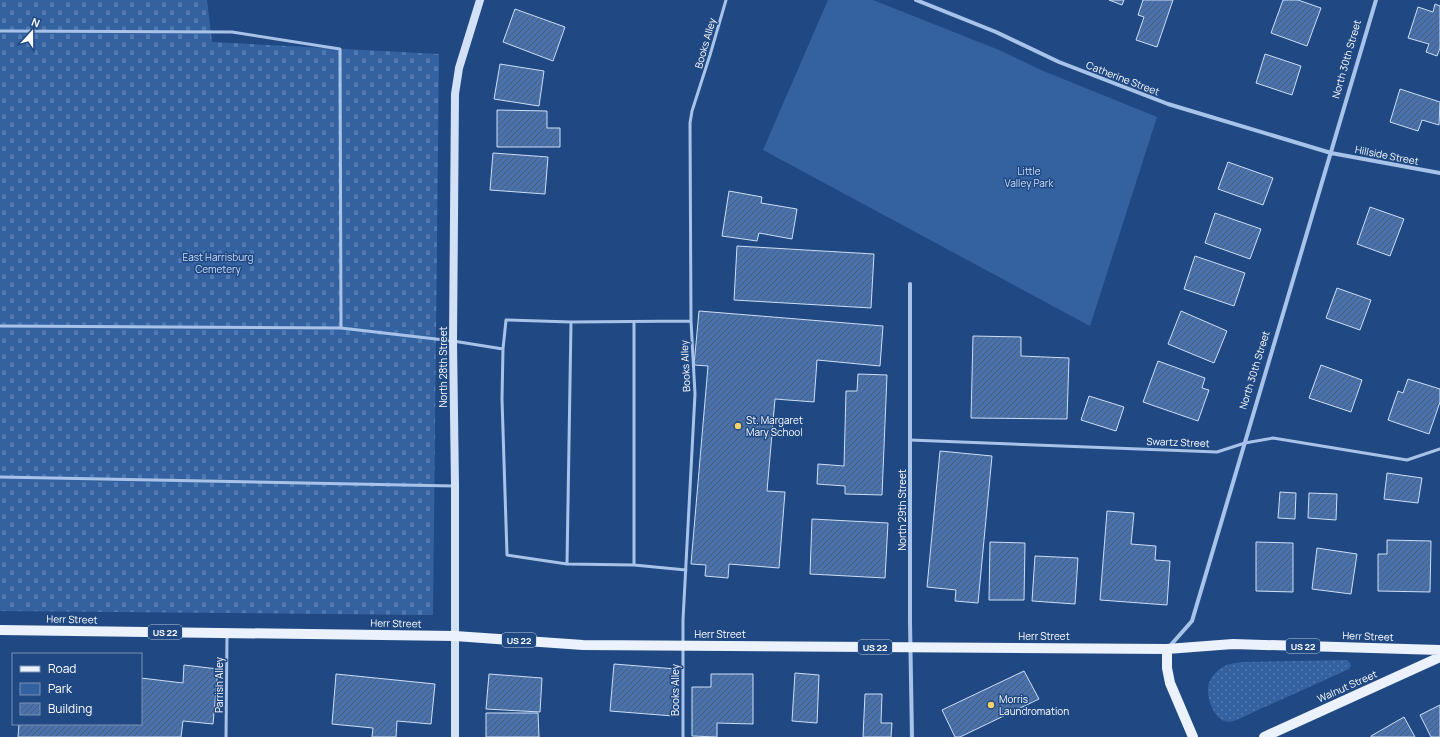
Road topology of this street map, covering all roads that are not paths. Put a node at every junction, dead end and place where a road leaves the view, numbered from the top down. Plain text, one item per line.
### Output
1 (480, 0) edge
2 (726, 0) edge
3 (916, 0) edge
4 (1376, 0) edge
5 (0, 31) edge
6 (1331, 152) junction
7 (1440, 173) edge
8 (910, 284) dead end
9 (691, 321) junction
10 (571, 322) junction
11 (634, 322) junction
12 (0, 326) edge
13 (341, 328) junction
14 (453, 341) junction
15 (503, 349) junction
16 (910, 440) junction
17 (1245, 443) junction
18 (1440, 449) edge
19 (0, 477) edge
20 (455, 486) junction
21 (567, 564) junction
22 (634, 565) junction
23 (686, 570) junction
24 (0, 630) edge
25 (227, 633) junction
26 (455, 636) junction
27 (683, 645) junction
28 (910, 647) junction
29 (1167, 649) junction
30 (1440, 650) edge
31 (1440, 657) edge
32 (226, 737) edge
33 (455, 737) edge
34 (683, 737) edge
35 (912, 737) edge
36 (1193, 737) edge
37 (1264, 737) edge

1 - 14 street, North 28th Street
2 - 9 lane, Books Alley
3 - 6 street, Catherine Street
4 - 6 street, North 30th Street
5 - 13 lane
6 - 7 street, Hillside Street
6 - 17 street, North 30th Street
8 - 16 street, North 29th Street
9 - 11 lane
9 - 23 lane, Books Alley
10 - 11 lane
10 - 15 lane
10 - 21 lane
11 - 22 lane
12 - 13 lane
13 - 14 lane
14 - 15 lane
14 - 20 street, North 28th Street
15 - 21 lane
16 - 17 lane, Swartz Street
16 - 28 street, North 29th Street
17 - 18 lane, Swartz Street
17 - 29 street, North 30th Street
19 - 20 lane
20 - 26 street, North 28th Street
21 - 22 lane
22 - 23 lane
23 - 27 lane, Books Alley
24 - 25 main road, Herr Street / US 22
25 - 26 main road, Herr Street / US 22
25 - 32 lane, Parrish Alley
26 - 27 main road, Herr Street / US 22
26 - 33 street, North 28th Street
27 - 28 main road, Herr Street / US 22
27 - 34 lane, Books Alley
28 - 29 main road, Herr Street / US 22
28 - 35 street, North 29th Street
29 - 30 main road, Herr Street / US 22
29 - 36 main road
31 - 37 main road, Walnut Street

